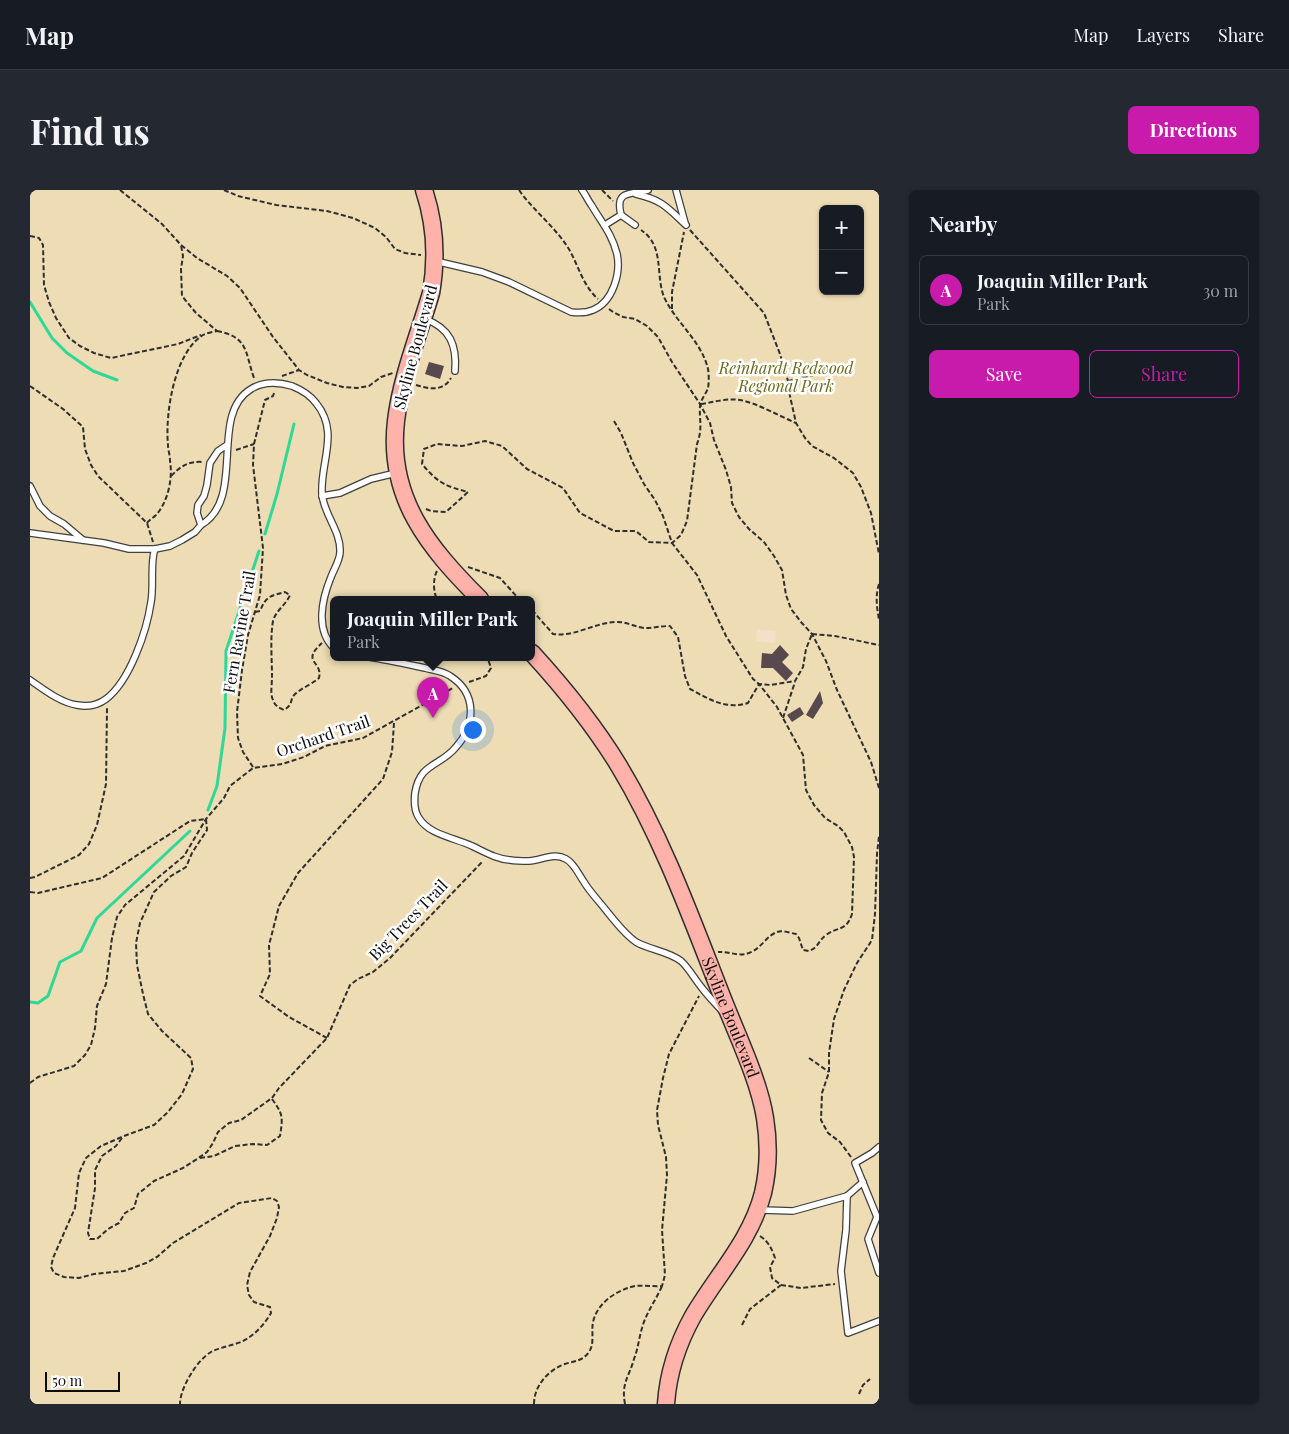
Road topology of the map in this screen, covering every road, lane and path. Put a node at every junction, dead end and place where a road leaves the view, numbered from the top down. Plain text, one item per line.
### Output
1 (120, 190) edge
2 (224, 190) edge
3 (424, 190) edge
4 (519, 190) edge
5 (582, 190) edge
6 (602, 190) edge
7 (648, 190) edge
8 (676, 190) edge
9 (634, 194) junction
10 (619, 204) junction
11 (621, 214) junction
12 (605, 225) junction
13 (635, 225) joint
14 (686, 225) junction
15 (30, 236) edge
16 (181, 245) junction
17 (435, 261) junction
18 (603, 304) junction
19 (672, 311) junction
20 (423, 319) junction
21 (217, 331) junction
22 (203, 334) junction
23 (299, 370) junction
24 (454, 371) joint
25 (394, 373) dead end
26 (814, 375) dead end
27 (788, 382) junction
28 (278, 383) junction
29 (257, 385) junction
30 (415, 385) dead end
31 (30, 386) edge
32 (700, 404) junction
33 (614, 422) dead end
34 (796, 423) junction
35 (254, 444) junction
36 (227, 445) junction
37 (228, 452) junction
38 (210, 463) junction
39 (398, 472) junction
40 (171, 476) junction
41 (30, 486) edge
42 (322, 496) junction
43 (407, 502) junction
44 (147, 523) junction
45 (201, 525) junction
46 (30, 533) edge
47 (83, 540) junction
48 (672, 543) junction
49 (155, 549) junction
50 (879, 554) edge
51 (442, 559) junction
52 (464, 566) dead end
53 (879, 584) edge
54 (435, 596) edge
55 (477, 596) edge
56 (516, 596) edge
57 (255, 612) junction
58 (535, 613) edge
59 (879, 620) edge
60 (812, 634) junction
61 (326, 639) junction
62 (330, 644) edge
63 (879, 645) edge
64 (535, 656) edge
65 (388, 661) edge
66 (489, 661) edge
67 (30, 680) edge
68 (795, 682) junction
69 (460, 684) junction
70 (759, 684) junction
71 (107, 698) junction
72 (783, 718) junction
73 (395, 721) junction
74 (253, 768) junction
75 (879, 788) edge
76 (206, 819) junction
77 (879, 836) edge
78 (489, 855) junction
79 (30, 878) edge
80 (30, 892) edge
81 (705, 954) junction
82 (703, 989) junction
83 (733, 1023) junction
84 (327, 1038) junction
85 (810, 1058) dead end
86 (829, 1072) junction
87 (30, 1083) edge
88 (272, 1098) junction
89 (124, 1136) junction
90 (879, 1147) edge
91 (197, 1159) junction
92 (855, 1163) junction
93 (863, 1182) junction
94 (847, 1196) junction
95 (757, 1210) junction
96 (878, 1217) edge
97 (748, 1232) junction
98 (879, 1273) edge
99 (842, 1283) junction
100 (781, 1285) junction
101 (662, 1286) junction
102 (879, 1321) edge
103 (742, 1325) dead end
104 (870, 1379) dead end
105 (859, 1394) dead end
106 (180, 1404) edge
107 (534, 1404) edge
108 (625, 1404) edge
109 (666, 1404) edge

1 - 16 path
2 - 17 path
3 - 17 main road, Skyline Boulevard
4 - 18 path
5 - 12 lane
6 - 10 path
7 - 9 lane
8 - 14 lane
9 - 10 lane
9 - 14 lane
10 - 11 lane
11 - 12 lane
11 - 13 lane
12 - 18 lane
13 - 19 path
14 - 19 path
14 - 27 path
15 - 22 path
16 - 21 path
16 - 23 path
17 - 18 lane
17 - 20 main road, Skyline Boulevard
18 - 32 path
19 - 32 path
20 - 24 lane
20 - 39 main road, Skyline Boulevard
21 - 22 path
21 - 29 path
22 - 40 path
23 - 25 path
23 - 28 path
24 - 30 path
26 - 27 path
27 - 34 path
28 - 29 lane
28 - 35 path, Fern Ravine Trail
28 - 42 lane
29 - 36 lane
31 - 44 path
32 - 34 path
32 - 48 path
32 - 60 path
33 - 48 path
34 - 50 path
35 - 37 path
35 - 57 path, Fern Ravine Trail
36 - 37 lane
36 - 38 lane
37 - 45 lane
38 - 40 path
38 - 45 lane
39 - 42 lane
39 - 43 main road, Skyline Boulevard
40 - 44 path
41 - 47 lane
42 - 61 lane
43 - 48 path
43 - 51 main road, Skyline Boulevard
44 - 49 path
45 - 49 lane
46 - 47 lane
47 - 49 lane
48 - 70 path
49 - 71 lane
51 - 54 path
51 - 55 main road, Skyline Boulevard
52 - 56 path
53 - 59 path
57 - 61 path
57 - 74 path, Fern Ravine Trail
58 - 70 path
60 - 63 path
60 - 68 path
60 - 75 path
61 - 62 lane
64 - 81 main road, Skyline Boulevard
65 - 69 lane
66 - 69 path, Orchard Trail
67 - 71 lane
68 - 70 path
68 - 72 path
69 - 73 path, Orchard Trail
69 - 78 lane
70 - 72 path
71 - 79 path
72 - 81 path
73 - 74 path, Orchard Trail
73 - 84 path
74 - 76 path
76 - 80 path
76 - 87 path
76 - 89 path
77 - 86 path
78 - 82 lane
78 - 84 path, Big Trees Trail
81 - 83 main road, Skyline Boulevard
82 - 83 lane
82 - 101 path
83 - 95 main road, Skyline Boulevard
84 - 88 path, Big Trees Trail
85 - 86 path
86 - 92 path
88 - 91 path, Big Trees Trail
88 - 91 path
89 - 91 path, Big Trees Trail
89 - 106 path
90 - 92 lane
92 - 93 lane
93 - 94 lane
93 - 96 lane
94 - 95 lane
94 - 99 lane
95 - 97 main road, Skyline Boulevard
96 - 98 lane
97 - 100 path
97 - 109 main road, Skyline Boulevard
99 - 100 path
99 - 102 lane
100 - 103 path
101 - 107 path
101 - 108 path
104 - 105 path

